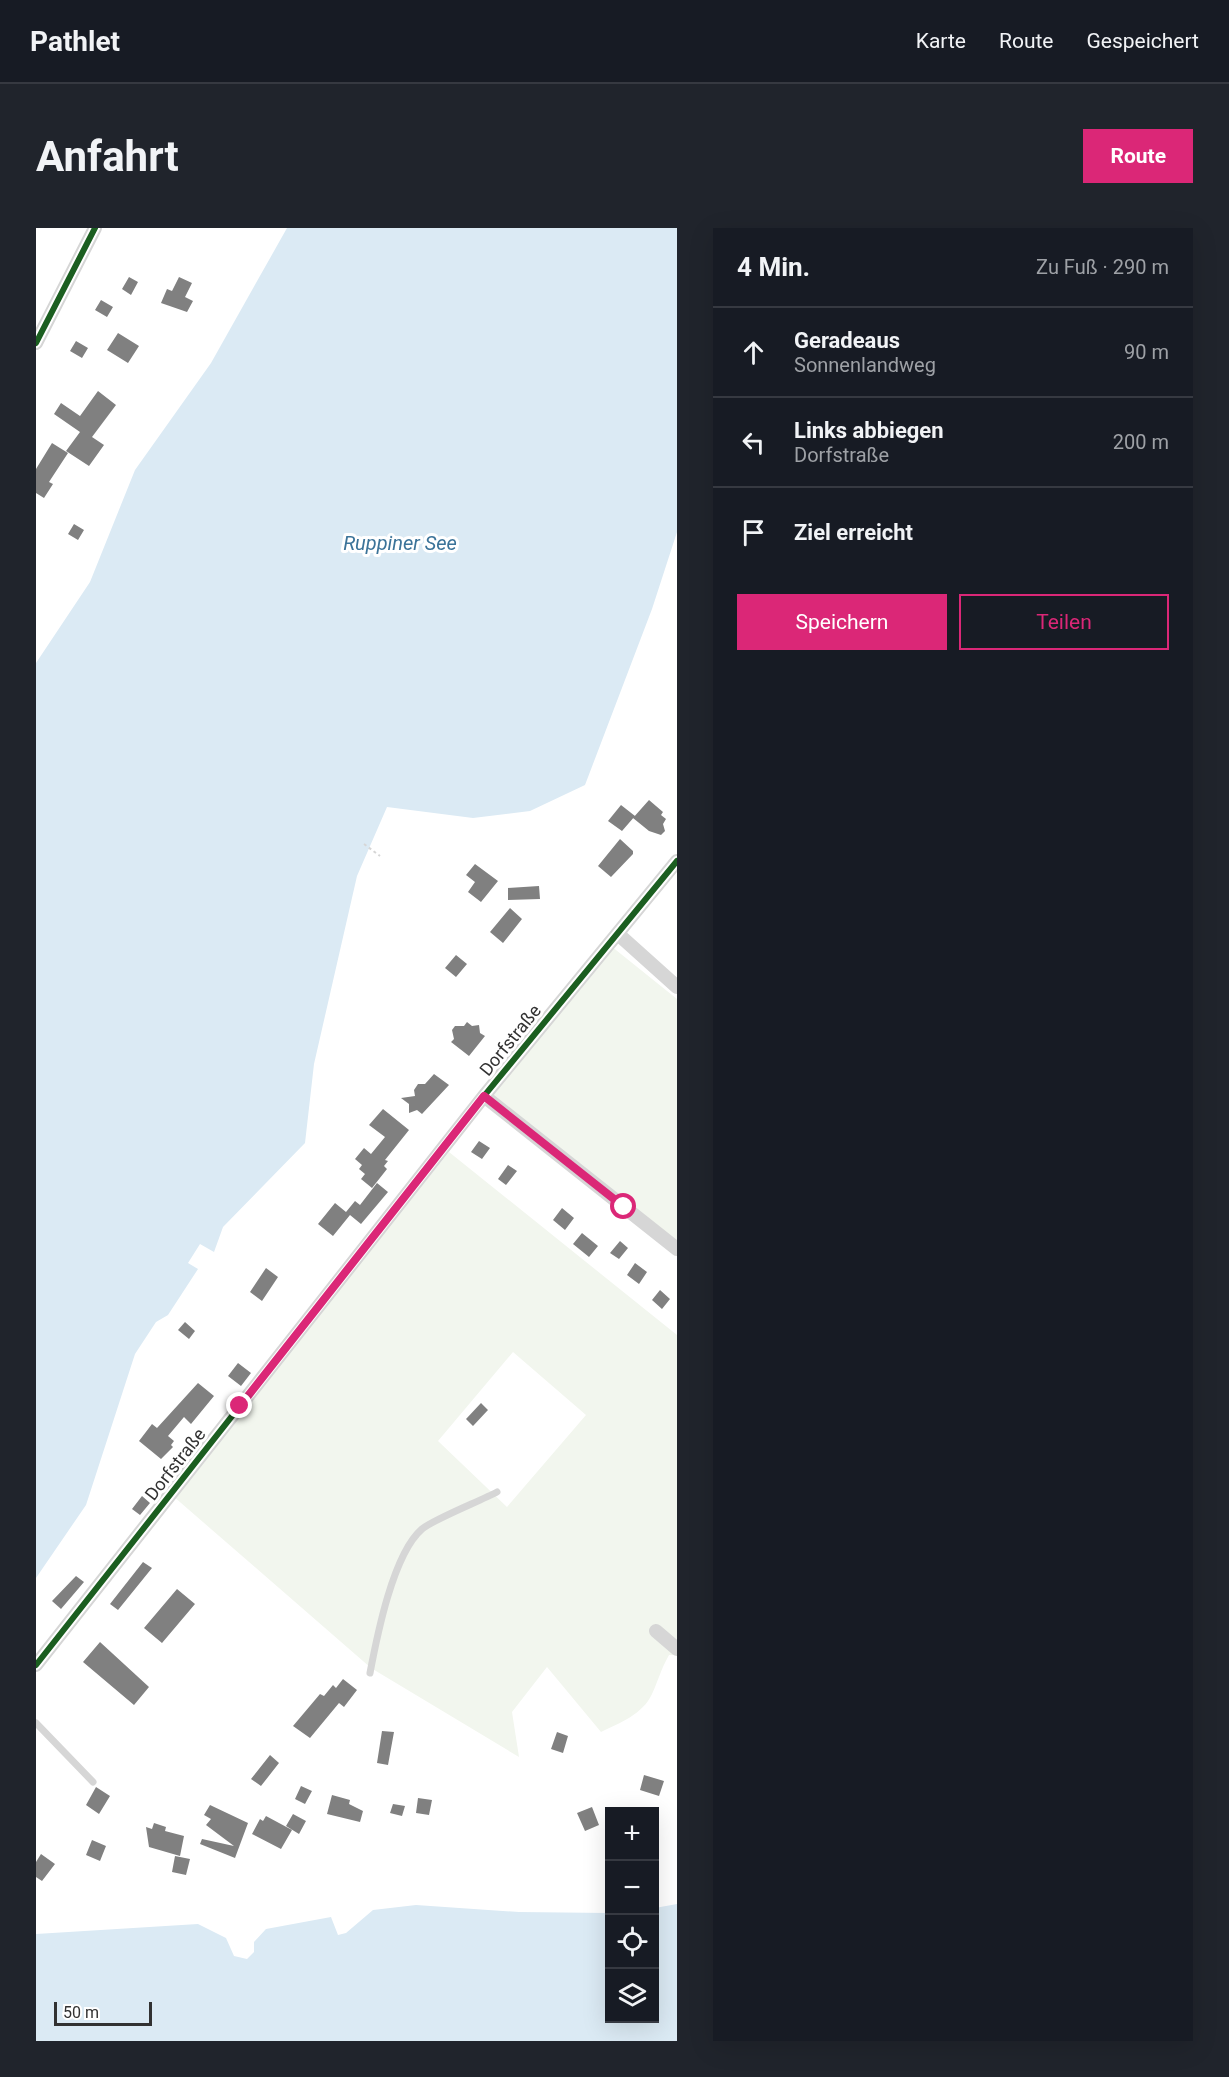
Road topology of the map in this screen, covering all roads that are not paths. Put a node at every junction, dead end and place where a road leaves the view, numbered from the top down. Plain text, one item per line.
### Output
1 (88, 228) edge
2 (95, 228) edge
3 (36, 343) edge
4 (677, 861) edge
5 (618, 934) junction
6 (677, 987) edge
7 (484, 1096) junction
8 (677, 1249) edge
9 (497, 1492) dead end
10 (656, 1631) dead end
11 (677, 1649) edge
12 (36, 1665) edge
13 (370, 1673) dead end
14 (36, 1723) edge
15 (93, 1782) dead end

1 - 2 street
2 - 3 street
4 - 5 street, Dorfstraße
5 - 6 street
5 - 7 street, Dorfstraße
7 - 8 street
7 - 12 street, Dorfstraße
9 - 13 lane
10 - 11 street
14 - 15 lane

